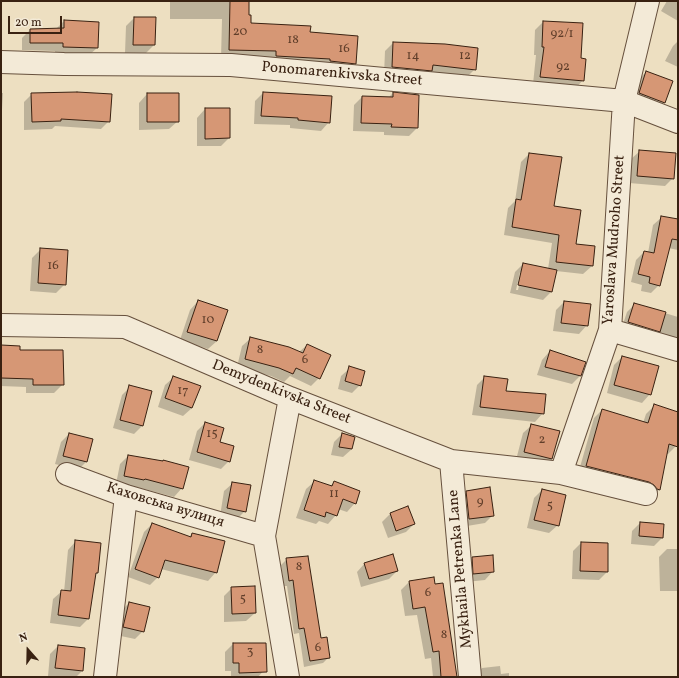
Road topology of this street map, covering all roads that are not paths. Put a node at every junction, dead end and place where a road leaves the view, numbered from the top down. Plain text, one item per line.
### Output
1 (648, 1) edge
2 (1, 62) edge
3 (624, 101) junction
4 (678, 122) edge
5 (1, 325) edge
6 (610, 330) junction
7 (678, 350) edge
8 (290, 398) junction
9 (451, 461) junction
10 (561, 473) junction
11 (67, 474) dead end
12 (646, 494) dead end
13 (126, 496) junction
14 (264, 536) junction
15 (105, 677) edge
16 (288, 677) edge
17 (470, 677) edge

1 - 3 street, Yaroslava Mudroho Street
2 - 3 street, Ponomarenkivska Street
3 - 4 street, Ponomarenkivska Street
3 - 6 street, Yaroslava Mudroho Street
5 - 8 street, Demydenkivska Street
6 - 7 street
6 - 10 street, Yaroslava Mudroho Street
8 - 9 street, Demydenkivska Street
8 - 14 street
9 - 10 street, Demydenkivska Street
9 - 17 street, Mykhaila Petrenka Lane
10 - 12 street, Demydenkivska Street
11 - 13 street, Каховська вулиця
13 - 14 street, Каховська вулиця
13 - 15 street
14 - 16 street

